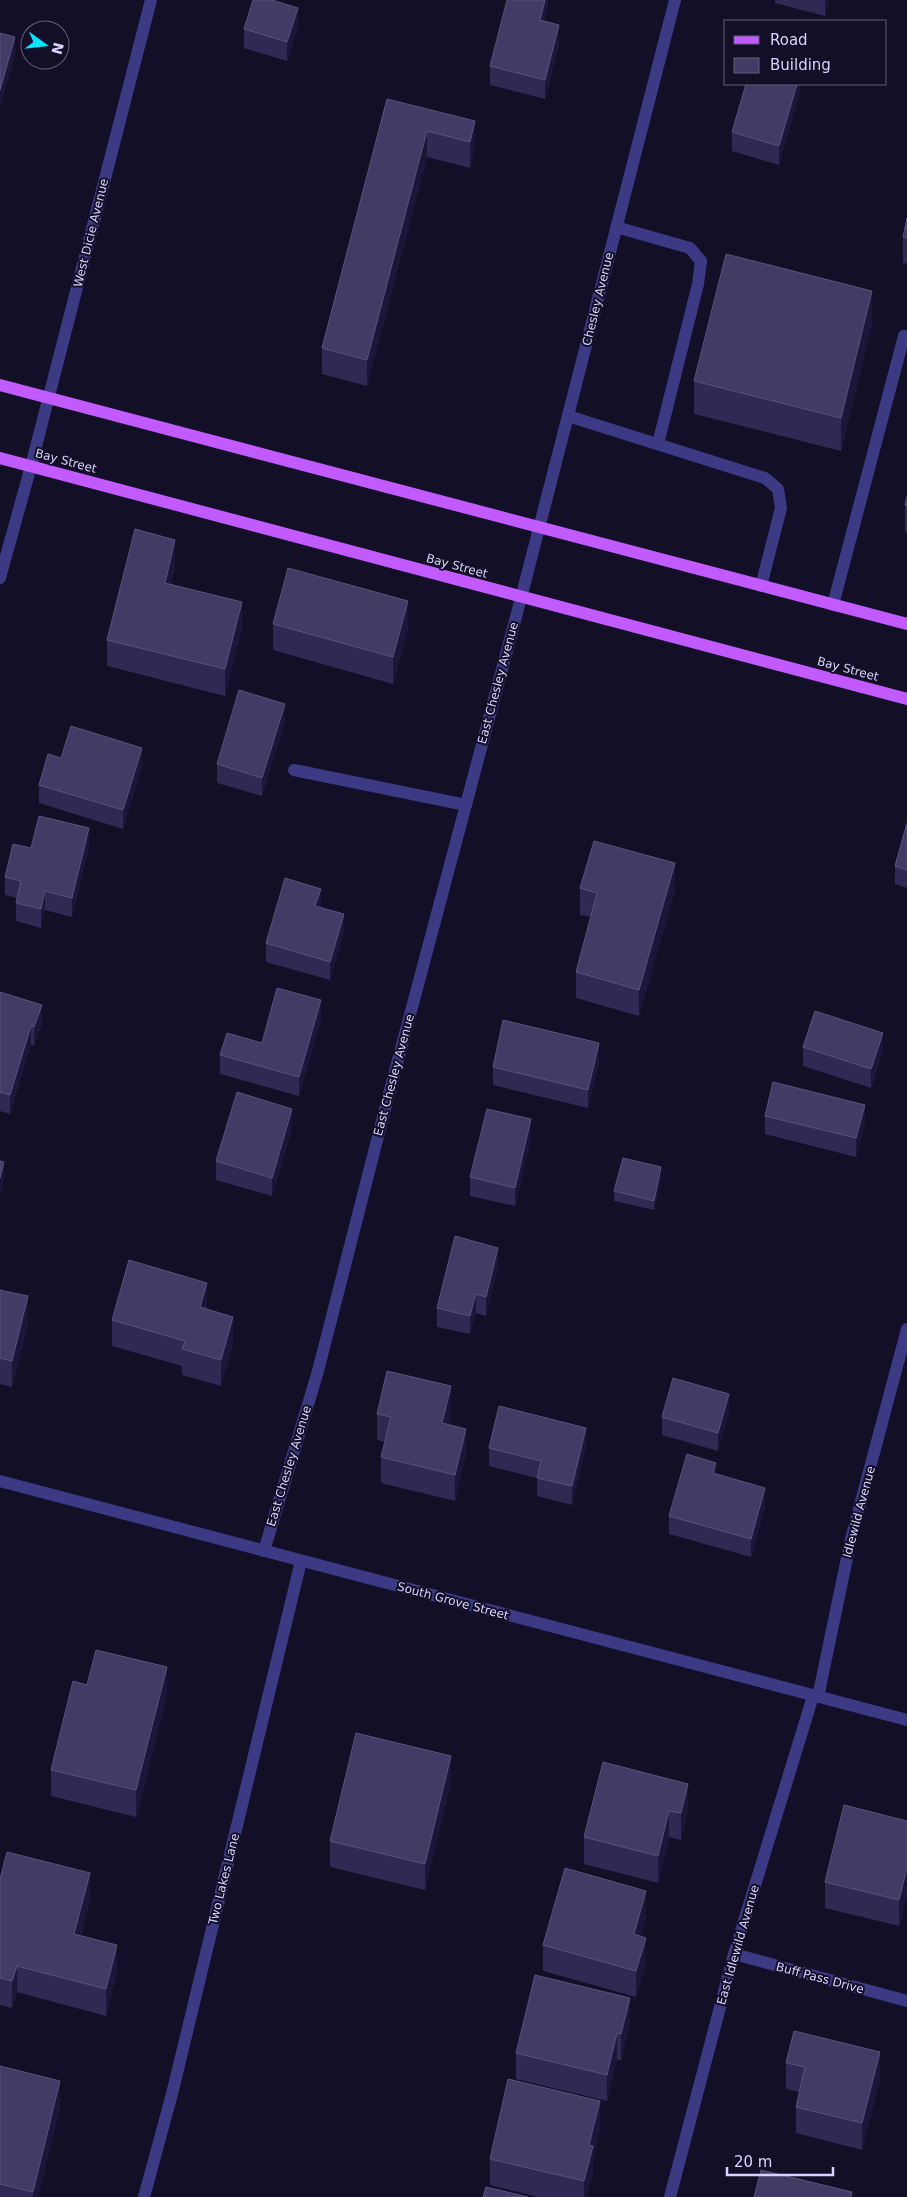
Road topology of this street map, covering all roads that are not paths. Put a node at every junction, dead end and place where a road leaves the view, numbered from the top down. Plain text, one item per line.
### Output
1 (151, 0) edge
2 (675, 0) edge
3 (616, 227) junction
4 (907, 336) edge
5 (0, 386) edge
6 (49, 398) junction
7 (568, 416) junction
8 (658, 444) junction
9 (0, 458) edge
10 (31, 466) junction
11 (539, 527) junction
12 (0, 578) edge
13 (761, 586) junction
14 (521, 598) junction
15 (833, 605) junction
16 (907, 624) edge
17 (907, 699) edge
18 (294, 770) dead end
19 (466, 805) junction
20 (907, 1329) edge
21 (0, 1481) edge
22 (264, 1551) junction
23 (301, 1561) junction
24 (816, 1697) junction
25 (907, 1720) edge
26 (734, 1954) junction
27 (907, 2001) edge
28 (144, 2197) edge
29 (670, 2197) edge

1 - 6 street, West Dicie Avenue
2 - 3 street, Chesley Avenue
3 - 7 street, Chesley Avenue
3 - 8 street
4 - 15 street
5 - 6 main road
6 - 10 street, West Dicie Avenue
6 - 11 main road
7 - 8 street
7 - 11 street, Chesley Avenue
8 - 13 street
9 - 10 main road, Bay Street
10 - 12 street, West Dicie Avenue
10 - 14 main road, Bay Street
11 - 13 main road
11 - 14 street, Chesley Avenue
13 - 15 main road
14 - 17 main road, Bay Street
14 - 19 street, East Chesley Avenue
15 - 16 main road
18 - 19 street
19 - 22 street, East Chesley Avenue
20 - 24 street, Idlewild Avenue
21 - 22 street, South Grove Street
22 - 23 street, South Grove Street
23 - 24 street, South Grove Street
23 - 28 street, Two Lakes Lane
24 - 25 street, South Grove Street
24 - 26 street, East Idlewild Avenue
26 - 27 street, Buff Pass Drive
26 - 29 street, East Idlewild Avenue

